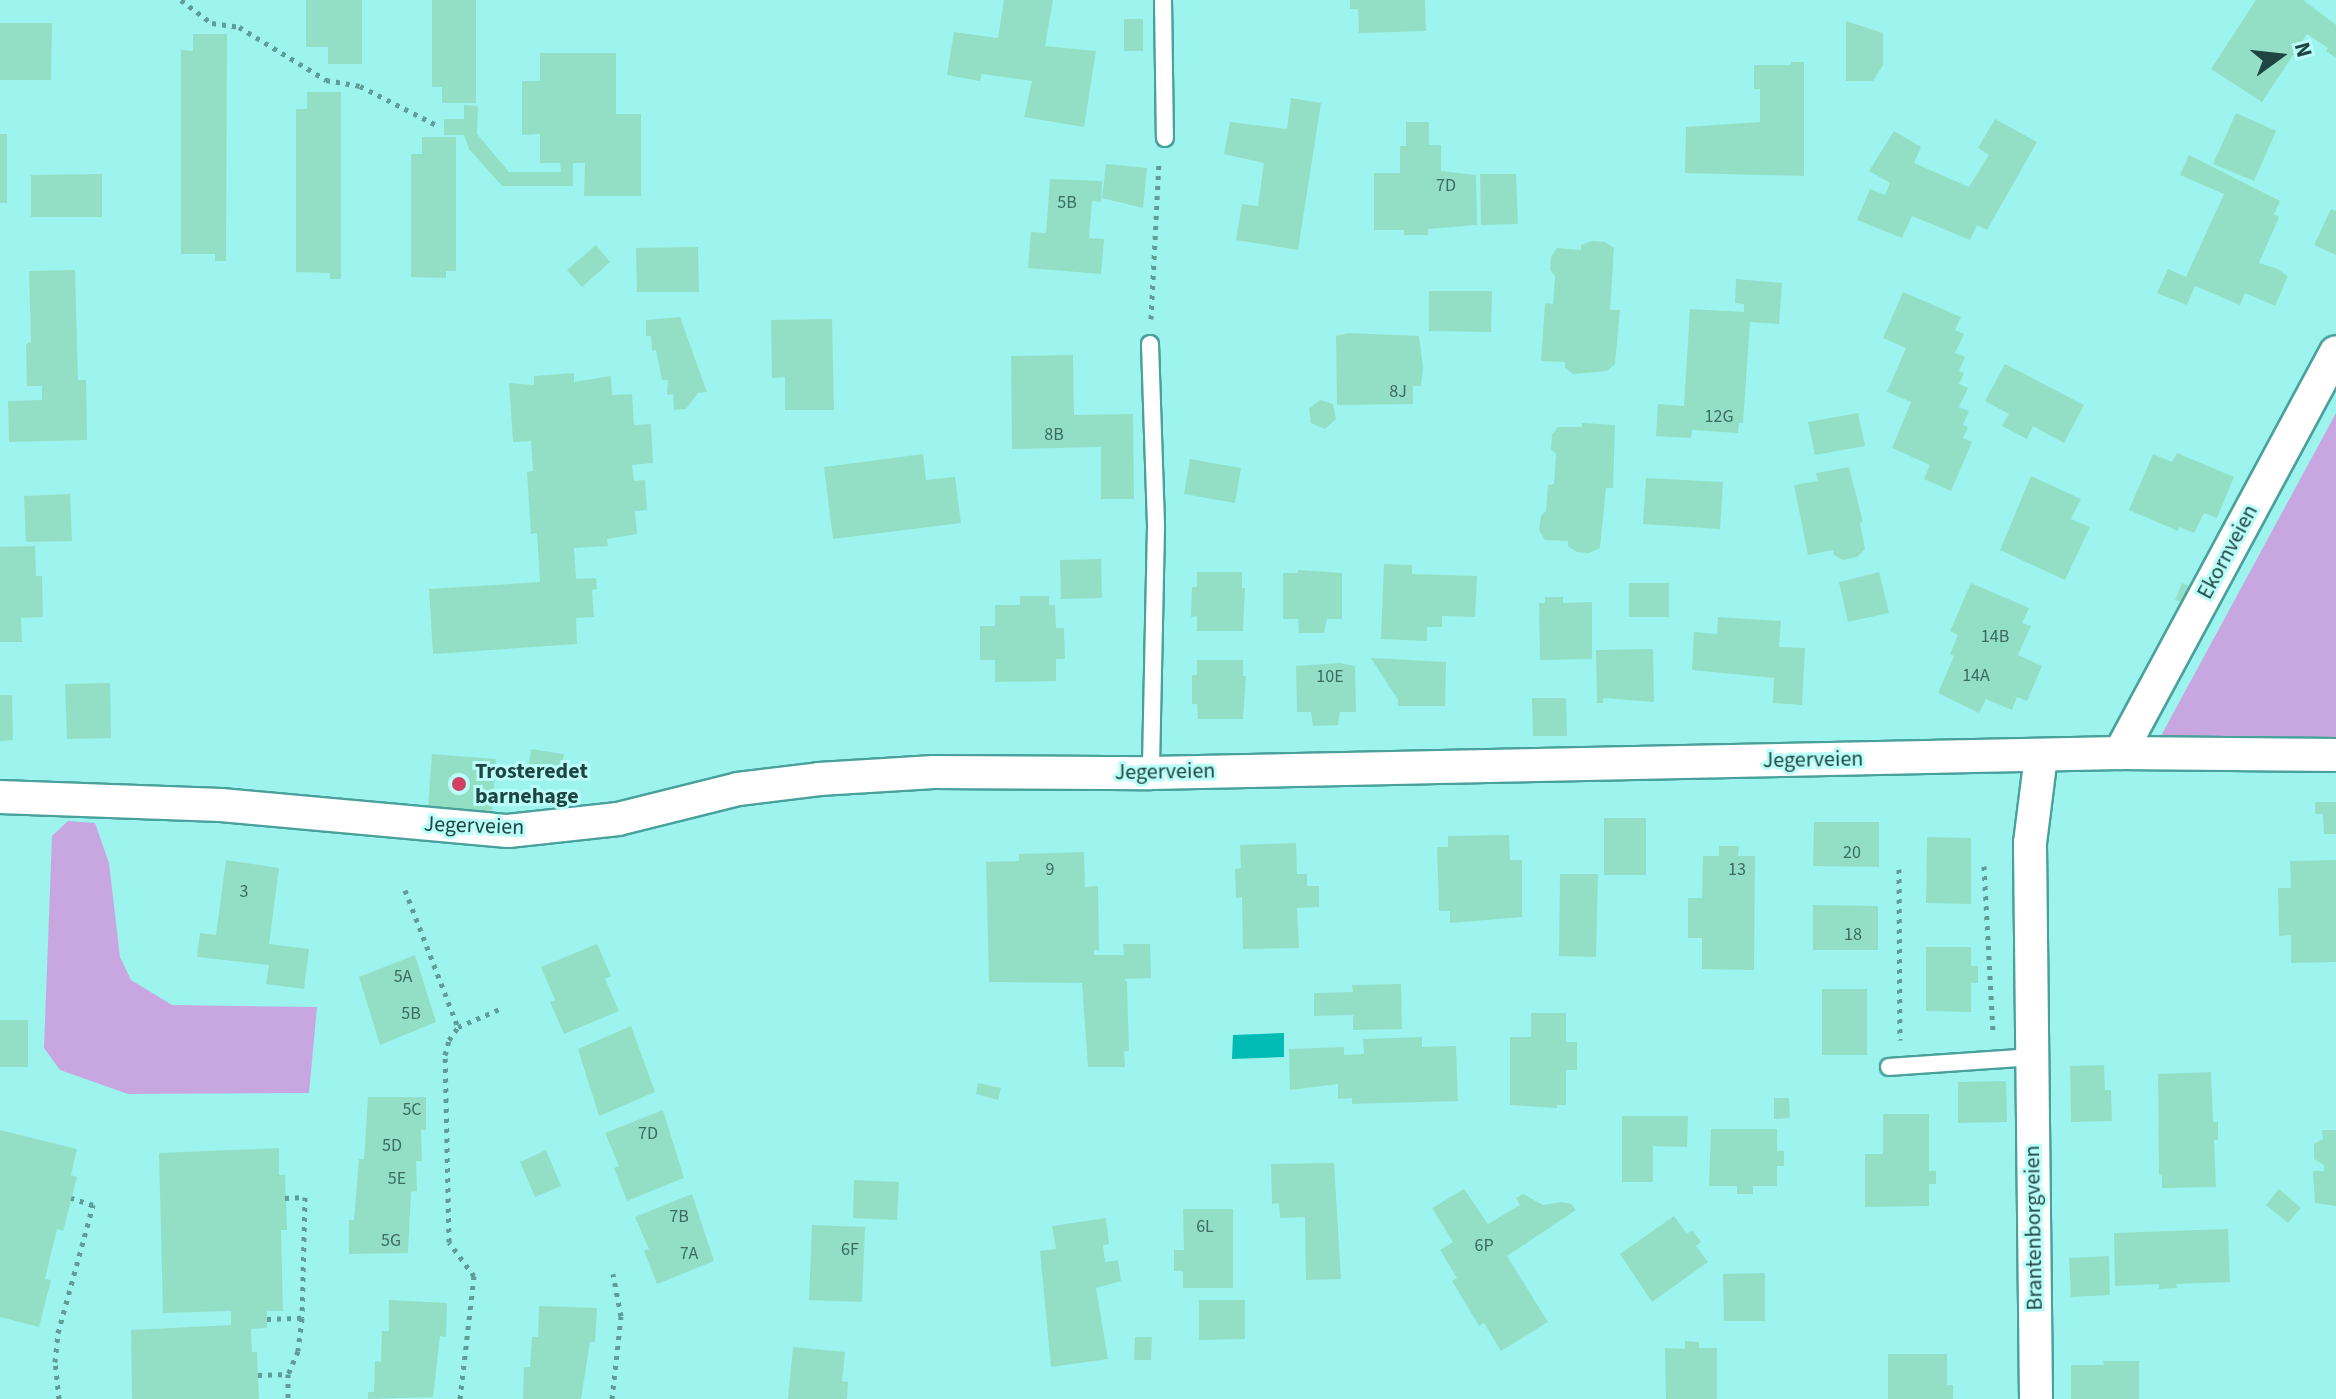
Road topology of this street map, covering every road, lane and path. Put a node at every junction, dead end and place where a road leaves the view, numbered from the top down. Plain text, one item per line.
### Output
1 (181, 0) edge
2 (1163, 0) edge
3 (438, 126) dead end
4 (1165, 138) joint
5 (1150, 344) joint
6 (2336, 352) edge
7 (2120, 753) junction
8 (2336, 755) edge
9 (2041, 756) junction
10 (1151, 773) junction
11 (0, 797) edge
12 (1984, 866) dead end
13 (1899, 869) dead end
14 (405, 890) dead end
15 (502, 1008) dead end
16 (458, 1027) junction
17 (2033, 1057) junction
18 (1993, 1062) junction
19 (1894, 1067) joint
20 (71, 1198) dead end
21 (285, 1198) dead end
22 (613, 1274) dead end
23 (302, 1318) junction
24 (267, 1319) dead end
25 (288, 1374) junction
26 (258, 1375) dead end
27 (59, 1399) edge
28 (288, 1399) edge
29 (460, 1399) edge
30 (612, 1399) edge
31 (2036, 1399) edge

1 - 3 path
2 - 4 lane
4 - 5 path
5 - 10 lane
6 - 7 street, Ekornveien
7 - 8 street, Jegerveien
7 - 9 street, Jegerveien
9 - 10 street, Jegerveien
9 - 17 street, Brantenborgveien
10 - 11 street, Jegerveien
12 - 18 path
13 - 19 path
14 - 16 path
15 - 16 path
16 - 29 path
17 - 18 lane
17 - 31 street, Brantenborgveien
18 - 19 lane
20 - 27 path
21 - 23 path
22 - 30 path
23 - 24 path
23 - 25 path
25 - 26 path
25 - 28 path

